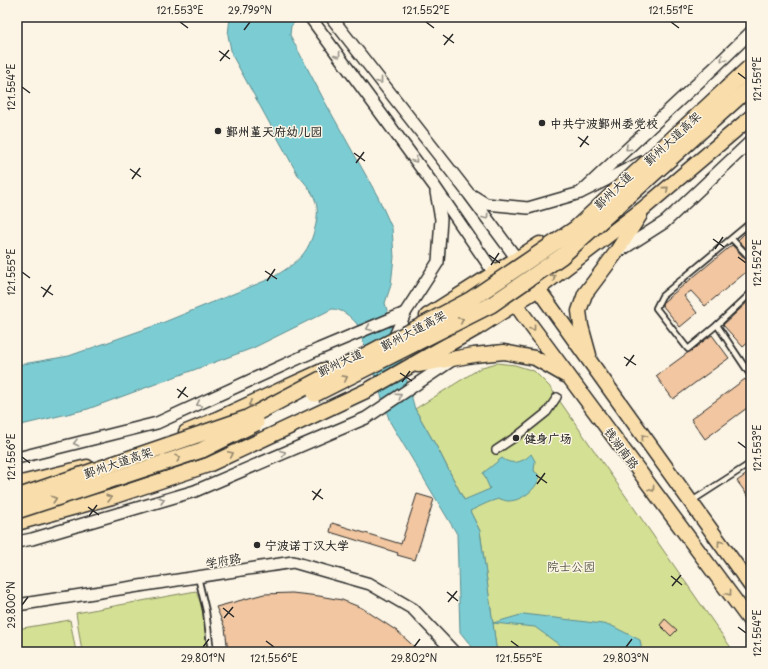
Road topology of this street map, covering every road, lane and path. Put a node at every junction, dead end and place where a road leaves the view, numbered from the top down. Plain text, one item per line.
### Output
1 (331, 17) edge
2 (313, 20) edge
3 (751, 32) edge
4 (751, 58) edge
5 (751, 66) edge
6 (751, 86) edge
7 (751, 117) edge
8 (751, 141) edge
9 (643, 161) junction
10 (435, 187) junction
11 (580, 193) junction
12 (469, 194) junction
13 (644, 208) junction
14 (751, 222) edge
15 (732, 239) junction
16 (615, 254) junction
17 (517, 259) junction
18 (751, 259) edge
19 (494, 273) junction
20 (538, 289) junction
21 (751, 293) edge
22 (515, 302) junction
23 (405, 313) junction
24 (717, 325) junction
25 (395, 336) junction
26 (453, 359) junction
27 (592, 365) junction
28 (408, 367) junction
29 (749, 368) edge
30 (751, 376) edge
31 (569, 377) junction
32 (557, 397) dead end
33 (496, 450) dead end
34 (17, 458) edge
35 (751, 463) edge
36 (17, 484) edge
37 (17, 497) edge
38 (691, 502) junction
39 (17, 511) edge
40 (17, 523) edge
41 (17, 542) edge
42 (198, 577) junction
43 (751, 586) edge
44 (17, 605) edge
45 (750, 621) edge
46 (211, 652) edge
47 (454, 652) edge

1 -> 12 street
2 -> 10 street
3 -> 11 street, 鄞州大道
4 - 9 main road, 鄞州大道
5 - 37 highway, 鄞州大道高架, bridge
39 -> 6 highway, 鄞州大道高架, bridge
13 -> 7 main road
8 - 16 street
9 - 11 street
9 - 17 main road, 鄞州大道
10 - 19 street
10 - 23 street
11 - 12 street
12 -> 17 street
13 - 16 main road
20 -> 13 main road
14 - 15 lane
15 - 18 lane
15 - 24 lane
16 - 27 main road
17 - 19 main road, 鄞州大道
17 - 20 main road, 钱湖南路
19 - 22 main road, 钱湖南路
19 - 25 main road, 鄞州大道
20 - 22 main road
20 - 27 main road, 钱湖南路
21 - 24 lane
22 - 28 main road
22 -> 31 main road, 钱湖南路
23 - 25 street
23 -> 34 street, 鄞州大道
24 - 29 lane
25 -> 36 main road, 鄞州大道
26 - 28 main road
26 - 31 main road
41 -> 26 street
38 -> 27 main road, 钱湖南路
40 -> 28 main road
29 - 30 lane
31 -> 45 main road, 钱湖南路
32 - 33 street
35 - 38 lane
43 -> 38 main road, 钱湖南路
42 - 44 street, 学府路
42 - 46 lane
42 - 47 street, 学府路

